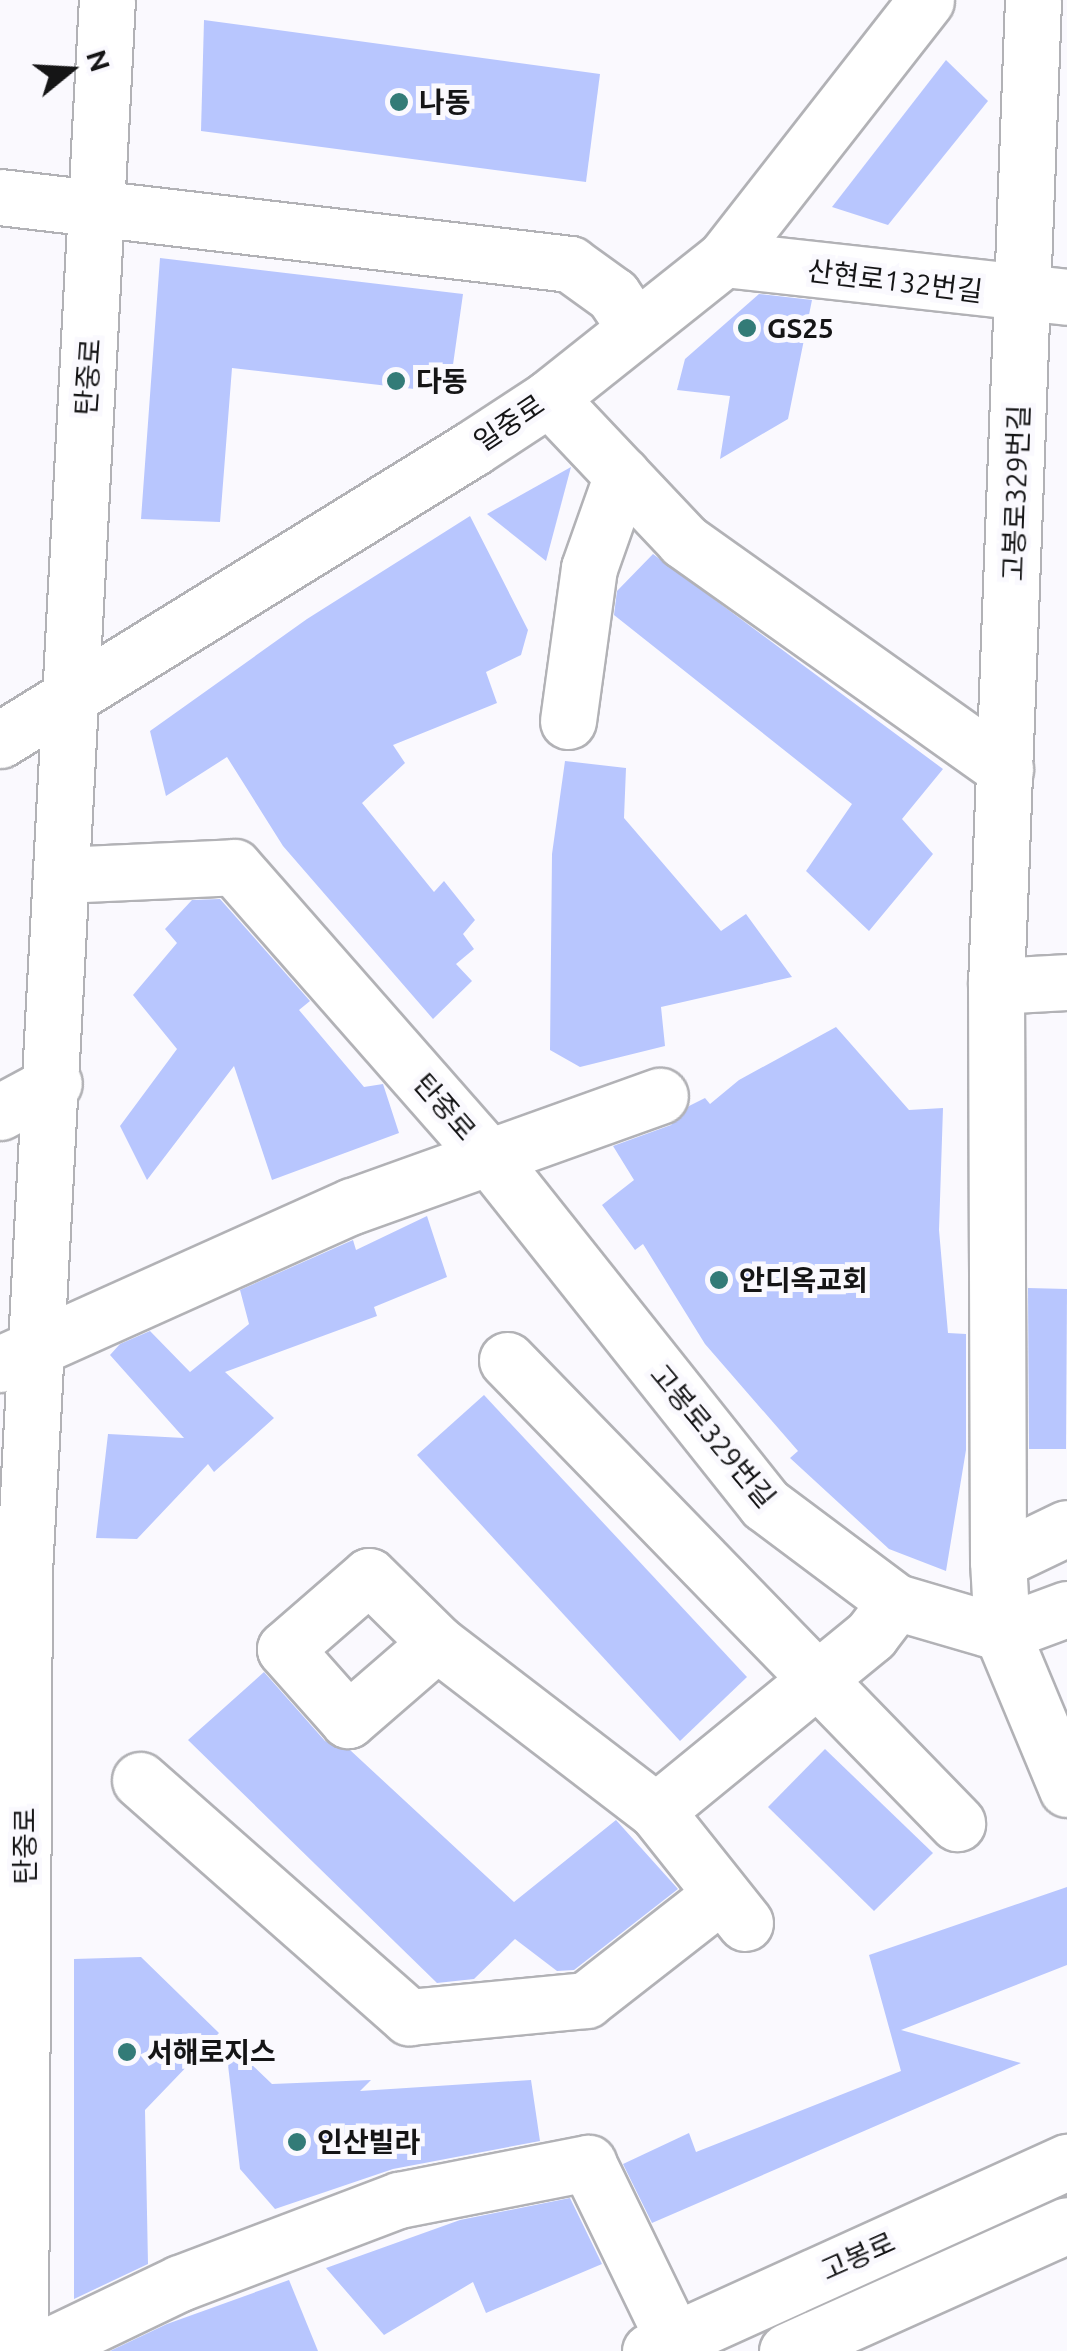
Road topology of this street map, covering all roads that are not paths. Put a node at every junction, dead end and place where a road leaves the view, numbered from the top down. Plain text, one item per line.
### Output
1 (107, 0) edge
2 (926, 0) edge
3 (1033, 0) edge
4 (0, 197) edge
5 (100, 208) junction
6 (724, 260) junction
7 (1045, 297) edge
8 (635, 328) junction
9 (548, 398) junction
10 (622, 475) junction
11 (67, 698) junction
12 (568, 720) dead end
13 (0, 740) edge
14 (1005, 769) junction
15 (61, 874) junction
16 (1067, 982) edge
17 (996, 986) junction
18 (54, 1083) junction
19 (660, 1096) dead end
20 (0, 1112) edge
21 (488, 1157) junction
22 (20, 1353) edge
23 (507, 1360) dead end
24 (1067, 1528) edge
25 (998, 1561) junction
26 (896, 1602) junction
27 (1067, 1609) edge
28 (1002, 1633) junction
29 (436, 1643) dead end
30 (814, 1682) junction
31 (140, 1780) dead end
32 (1067, 1789) edge
33 (656, 1810) junction
34 (957, 1823) dead end
35 (13, 2044) edge
36 (1067, 2162) edge
37 (1067, 2225) edge
38 (662, 2346) edge
39 (20, 2351) edge
40 (38, 2351) edge
41 (786, 2351) edge

1 - 5 street, 탄중로
2 - 6 street, 일중로
3 - 7 street, 고봉로329번길
4 - 5 street
5 - 8 street
5 - 11 street, 탄중로
6 - 7 street, 산현로132번길
6 - 8 street, 일중로
7 - 14 street, 고봉로329번길
8 - 9 street, 일중로
9 - 10 street
9 - 11 street, 일중로
10 - 12 street
10 - 14 street
11 - 13 street, 일중로
11 - 15 street, 탄중로
14 - 17 street, 고봉로329번길
15 - 18 street, 탄중로
15 - 21 street, 탄중로
16 - 17 street
17 - 25 street, 고봉로329번길
18 - 20 street
18 - 22 street, 탄중로
19 - 21 street
21 - 22 street, 탄중로
21 - 26 street, 고봉로329번길
22 - 35 street, 탄중로
23 - 30 street
24 - 25 street
25 - 28 street, 고봉로329번길
26 - 28 street, 고봉로329번길
26 - 30 street
27 - 28 street
28 - 32 street, 고봉로329번길
29 - 33 street
30 - 33 street
30 - 34 street
31 - 33 street
35 - 39 street, 탄중로
36 - 38 street, 고봉로
37 - 41 street, 고봉로
38 - 40 street

